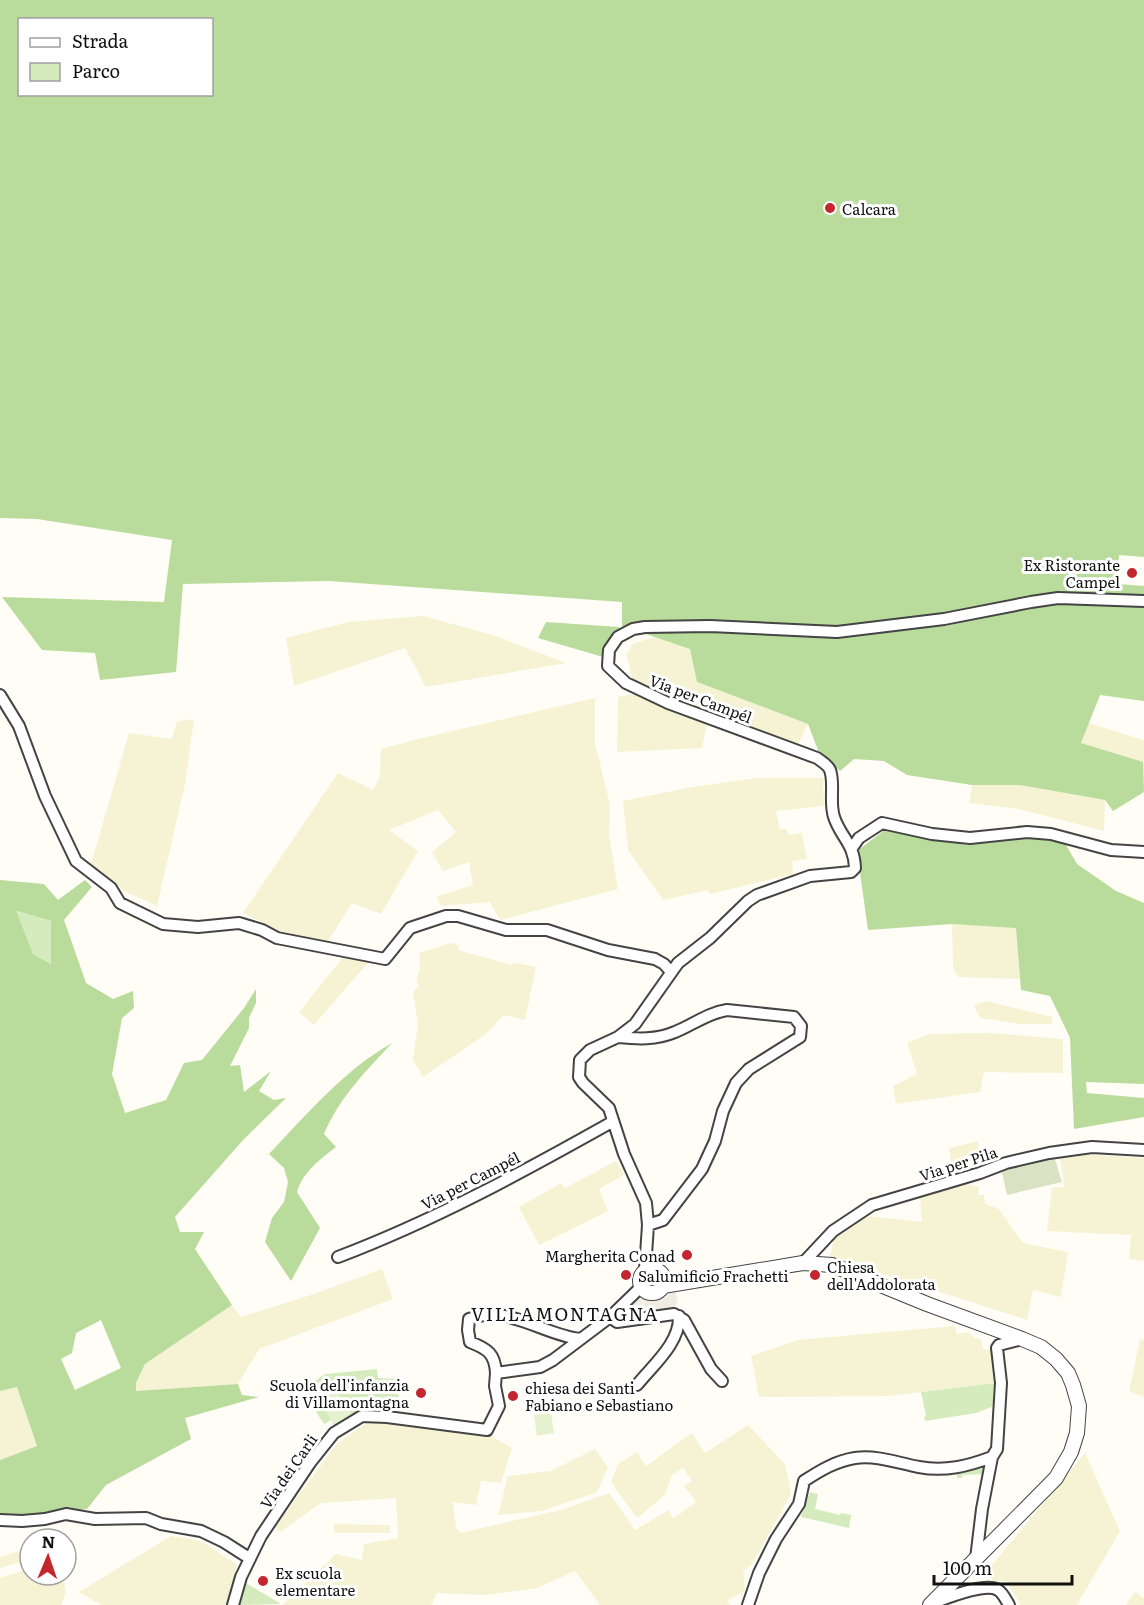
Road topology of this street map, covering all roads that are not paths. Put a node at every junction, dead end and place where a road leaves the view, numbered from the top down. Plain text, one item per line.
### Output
1 (1144, 601) edge
2 (0, 695) edge
3 (852, 848) junction
4 (1144, 852) edge
5 (671, 972) junction
6 (618, 1037) junction
7 (612, 1122) junction
8 (1144, 1150) edge
9 (648, 1225) junction
10 (338, 1257) dead end
11 (803, 1263) junction
12 (645, 1270) junction
13 (663, 1286) junction
14 (641, 1287) junction
15 (679, 1316) junction
16 (610, 1317) junction
17 (581, 1339) junction
18 (1022, 1339) junction
19 (496, 1373) junction
20 (722, 1381) dead end
21 (637, 1385) dead end
22 (992, 1457) junction
23 (0, 1520) edge
24 (249, 1558) junction
25 (976, 1559) junction
26 (931, 1604) edge
27 (233, 1605) edge
28 (748, 1605) edge
29 (1009, 1605) edge

1 - 3 street, Via per Campél
2 - 5 street
3 - 4 street
3 - 5 street
5 - 6 street
6 - 7 street
6 - 9 street
7 - 9 street
7 - 10 street, Via per Campél
8 - 11 street, Via per Pila
9 - 12 street
11 - 13 street
11 - 18 street
12 - 13 street
12 - 14 street
13 - 14 street
14 - 16 street
15 - 16 street
15 - 20 street
15 - 21 street
16 - 17 street
17 - 19 street
17 - 19 street
18 - 22 street
18 - 25 street
19 - 24 street, Via dei Carli
22 - 25 street
22 - 28 street
23 - 24 street
24 - 27 street, Via dei Carli
25 - 26 street
26 - 29 street

